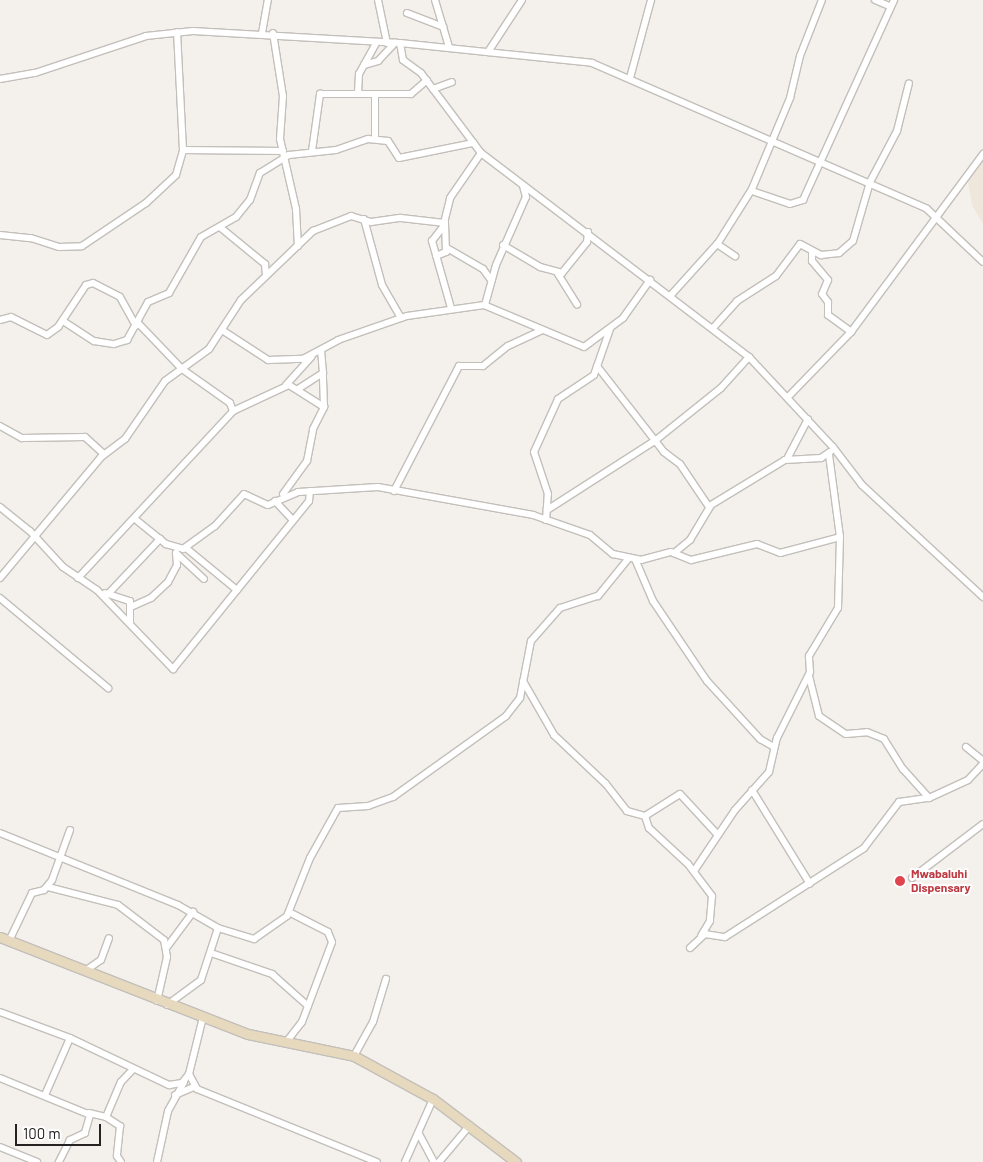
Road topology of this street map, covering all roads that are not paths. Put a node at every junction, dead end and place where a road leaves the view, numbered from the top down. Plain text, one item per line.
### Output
1 (268, 0) edge
2 (378, 0) edge
3 (436, 0) edge
4 (522, 0) edge
5 (651, 0) edge
6 (822, 0) edge
7 (876, 0) edge
8 (894, 0) edge
9 (889, 6) junction
10 (407, 13) dead end
11 (443, 27) junction
12 (177, 32) junction
13 (262, 33) junction
14 (273, 33) junction
15 (376, 43) junction
16 (394, 43) junction
17 (449, 47) junction
18 (488, 52) junction
19 (364, 65) junction
20 (630, 78) junction
21 (0, 79) edge
22 (427, 80) junction
23 (452, 82) dead end
24 (909, 83) dead end
25 (433, 89) junction
26 (358, 94) junction
27 (375, 94) junction
28 (375, 139) junction
29 (772, 140) junction
30 (473, 143) junction
31 (182, 150) junction
32 (312, 151) junction
33 (481, 152) junction
34 (285, 154) junction
35 (983, 154) edge
36 (821, 161) junction
37 (870, 182) junction
38 (522, 185) junction
39 (752, 191) junction
40 (535, 194) junction
41 (526, 197) junction
42 (937, 215) junction
43 (364, 219) junction
44 (445, 222) junction
45 (221, 228) junction
46 (588, 232) junction
47 (0, 235) edge
48 (598, 240) junction
49 (587, 242) junction
50 (717, 244) junction
51 (504, 245) junction
52 (298, 246) junction
53 (447, 248) junction
54 (812, 251) junction
55 (436, 256) junction
56 (735, 256) dead end
57 (983, 262) edge
58 (558, 274) junction
59 (266, 275) junction
60 (491, 280) junction
61 (650, 280) junction
62 (671, 295) junction
63 (577, 304) dead end
64 (485, 305) junction
65 (451, 308) junction
66 (401, 318) junction
67 (0, 320) edge
68 (63, 321) junction
69 (137, 324) junction
70 (610, 328) junction
71 (713, 328) junction
72 (222, 330) junction
73 (542, 330) junction
74 (851, 332) junction
75 (321, 350) junction
76 (311, 357) junction
77 (749, 357) junction
78 (597, 366) junction
79 (180, 368) junction
80 (323, 373) junction
81 (285, 385) junction
82 (298, 389) junction
83 (788, 396) junction
84 (324, 407) junction
85 (233, 411) junction
86 (808, 418) junction
87 (0, 426) edge
88 (656, 440) junction
89 (833, 447) junction
90 (104, 454) junction
91 (829, 455) junction
92 (787, 459) junction
93 (310, 490) junction
94 (394, 491) junction
95 (278, 499) junction
96 (0, 506) edge
97 (709, 507) junction
98 (546, 510) junction
99 (135, 519) junction
100 (293, 520) junction
101 (546, 520) junction
102 (36, 537) junction
103 (840, 537) junction
104 (160, 539) junction
105 (170, 547) junction
106 (186, 548) junction
107 (176, 553) junction
108 (674, 553) junction
109 (632, 558) junction
110 (0, 578) edge
111 (78, 578) junction
112 (204, 580) dead end
113 (97, 590) junction
114 (237, 590) junction
115 (108, 594) junction
116 (983, 597) edge
117 (0, 598) edge
118 (133, 606) junction
119 (130, 622) junction
120 (809, 675) junction
121 (523, 681) junction
122 (108, 688) dead end
123 (966, 746) dead end
124 (774, 747) junction
125 (983, 763) edge
126 (752, 790) junction
127 (929, 798) junction
128 (644, 816) junction
129 (983, 824) edge
130 (70, 830) dead end
131 (0, 833) edge
132 (718, 834) junction
133 (60, 857) junction
134 (694, 871) junction
135 (912, 878) dead end
136 (810, 884) junction
137 (48, 887) junction
138 (193, 912) junction
139 (289, 912) junction
140 (218, 928) junction
141 (700, 937) junction
142 (109, 938) dead end
143 (4, 939) edge
144 (167, 947) junction
145 (690, 948) dead end
146 (211, 953) junction
147 (84, 971) junction
148 (386, 978) dead end
149 (157, 1000) junction
150 (167, 1005) junction
151 (308, 1006) junction
152 (0, 1012) edge
153 (203, 1017) junction
154 (70, 1038) junction
155 (286, 1041) junction
156 (354, 1056) junction
157 (133, 1069) junction
158 (189, 1074) junction
159 (0, 1078) edge
160 (184, 1081) junction
161 (194, 1086) junction
162 (175, 1095) junction
163 (46, 1096) junction
164 (433, 1099) junction
165 (89, 1113) junction
166 (106, 1117) junction
167 (470, 1126) junction
168 (419, 1134) junction
169 (0, 1147) edge
170 (37, 1162) edge
171 (59, 1162) edge
172 (121, 1162) edge
173 (157, 1162) edge
174 (377, 1162) edge
175 (405, 1162) edge
176 (434, 1162) edge
177 (439, 1162) edge
178 (516, 1162) edge

1 - 13 street
2 - 16 street
3 - 11 street
4 - 18 street
5 - 20 street
6 - 29 street
7 - 9 street
8 - 9 street
9 - 36 street
10 - 11 street
11 - 17 street
12 - 13 street
12 - 21 street
12 - 31 street
13 - 14 street
14 - 15 street
14 - 34 street
15 - 16 street
15 - 19 street
16 - 17 street
16 - 19 street
16 - 22 street
17 - 18 street
18 - 20 street
19 - 26 street
20 - 29 street
22 - 25 street
22 - 27 street
23 - 25 street
24 - 37 street
25 - 30 street
26 - 27 street
26 - 32 street
27 - 28 street
28 - 30 street
28 - 32 street
29 - 36 street
29 - 39 street
30 - 33 street
31 - 34 street
31 - 47 street
32 - 34 street
33 - 38 street
33 - 44 street
34 - 45 street
34 - 52 street
35 - 42 street
36 - 37 street
36 - 39 street
37 - 42 street
37 - 54 street
38 - 40 street
38 - 41 street
39 - 50 street
40 - 41 street
40 - 46 street
41 - 51 street
42 - 57 street
42 - 74 street
43 - 44 street
43 - 52 street
43 - 66 street
44 - 53 street
44 - 55 street
45 - 59 street
45 - 69 street
46 - 48 street
46 - 49 street
48 - 49 street
48 - 61 street
49 - 58 street
50 - 56 street
50 - 62 street
51 - 58 street
51 - 60 street
52 - 59 street
53 - 55 street
53 - 60 street
54 - 71 street
54 - 74 street
55 - 65 street
58 - 63 street
59 - 72 street
60 - 64 street
61 - 62 street
61 - 70 street
62 - 71 street
64 - 65 street
64 - 73 street
65 - 66 street
66 - 75 street
67 - 68 street
68 - 69 street
68 - 69 street
69 - 79 street
70 - 73 street
70 - 78 street
71 - 77 street
72 - 76 street
72 - 79 street
73 - 94 street
74 - 83 street
75 - 76 street
75 - 80 street
76 - 81 street
77 - 83 street
77 - 88 street
78 - 88 street
78 - 98 street
79 - 85 street
79 - 90 street
80 - 82 street
80 - 84 street
81 - 82 street
81 - 85 street
82 - 84 street
83 - 86 street
84 - 95 street
85 - 99 street
86 - 89 street
86 - 92 street
87 - 90 street
88 - 97 street
88 - 98 street
89 - 91 street
89 - 116 street
90 - 102 street
91 - 92 street
91 - 103 street
92 - 97 street
93 - 94 street
93 - 95 street
93 - 100 street
94 - 101 street
95 - 100 street
95 - 106 street
96 - 102 street
97 - 108 street
98 - 101 street
99 - 104 street
99 - 111 street
100 - 114 street
101 - 109 street
102 - 110 street
102 - 111 street
103 - 108 street
103 - 120 street
104 - 105 street
104 - 115 street
105 - 106 street
105 - 107 street
106 - 114 street
107 - 112 street
107 - 118 street
108 - 109 street
109 - 121 street
109 - 124 street
111 - 113 street
113 - 115 street
113 - 119 street
114 - 119 street
115 - 118 street
117 - 122 street
118 - 119 street
120 - 124 street
120 - 127 street
121 - 128 street
121 - 139 street
123 - 125 street
124 - 126 street
125 - 127 street
126 - 132 street
126 - 136 street
127 - 136 street
128 - 132 street
128 - 134 street
129 - 135 street
130 - 133 street
131 - 133 street
132 - 134 street
133 - 137 street
133 - 138 street
134 - 141 street
136 - 141 street
137 - 143 street
137 - 144 street
138 - 140 street
138 - 144 street
139 - 140 street
139 - 151 street
140 - 146 street
141 - 145 street
142 - 147 street
143 - 147 street
144 - 149 street
146 - 150 street
146 - 151 street
147 - 149 street
148 - 156 street
149 - 150 street
150 - 153 street
151 - 155 street
152 - 154 street
153 - 155 street
153 - 158 street
154 - 157 street
154 - 163 street
155 - 156 street
156 - 164 street
157 - 160 street
157 - 166 street
158 - 160 street
158 - 161 street
159 - 163 street
160 - 162 street
161 - 162 street
161 - 174 street
162 - 173 street
163 - 165 street
164 - 167 street
164 - 168 street
165 - 166 street
165 - 171 street
166 - 172 street
167 - 177 street
167 - 178 street
168 - 175 street
168 - 176 street
169 - 170 street

